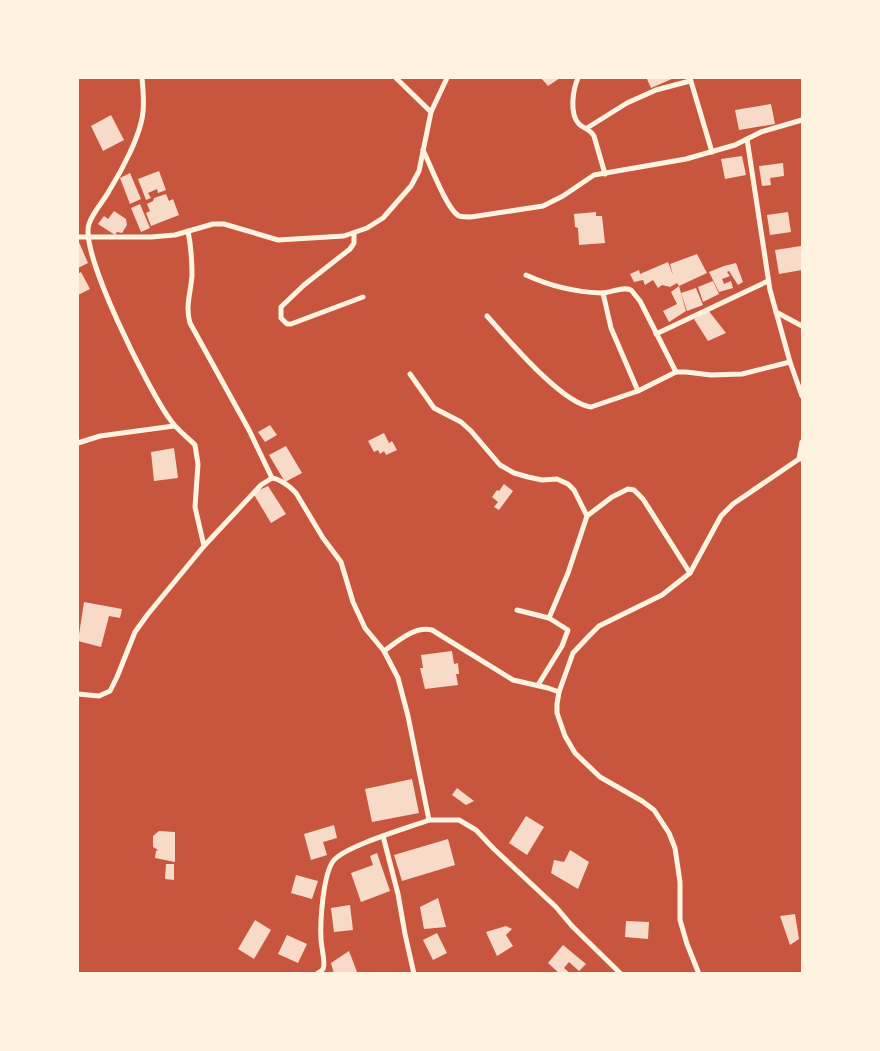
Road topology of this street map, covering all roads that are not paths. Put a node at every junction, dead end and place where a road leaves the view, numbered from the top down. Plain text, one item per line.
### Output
1 (142, 78) edge
2 (396, 78) edge
3 (447, 78) edge
4 (578, 78) edge
5 (690, 79) edge
6 (431, 112) junction
7 (802, 120) edge
8 (587, 128) junction
9 (747, 140) junction
10 (423, 150) junction
11 (712, 152) junction
12 (605, 174) junction
13 (188, 231) junction
14 (354, 234) junction
15 (78, 237) edge
16 (87, 238) junction
17 (526, 275) dead end
18 (768, 281) junction
19 (604, 293) junction
20 (363, 297) dead end
21 (776, 312) junction
22 (487, 316) dead end
23 (802, 326) edge
24 (656, 334) junction
25 (790, 362) junction
26 (676, 372) junction
27 (410, 374) dead end
28 (638, 391) junction
29 (802, 396) edge
30 (174, 426) junction
31 (802, 442) edge
32 (78, 443) edge
33 (801, 459) edge
34 (272, 478) junction
35 (587, 516) junction
36 (204, 546) junction
37 (690, 573) junction
38 (517, 610) dead end
39 (549, 618) junction
40 (384, 650) junction
41 (538, 685) junction
42 (559, 692) junction
43 (78, 694) edge
44 (429, 820) junction
45 (383, 836) junction
46 (317, 974) edge
47 (414, 974) edge
48 (621, 974) edge
49 (700, 974) edge

1 - 16 street
2 - 6 street
3 - 6 street
4 - 8 street
5 - 8 street
5 - 11 street
6 - 10 street
7 - 9 street
8 - 12 street
9 - 11 street
9 - 18 street
10 - 12 street
10 - 14 street
11 - 12 street
13 - 14 street
13 - 16 street
13 - 34 street
14 - 20 street
15 - 16 street
16 - 30 street
17 - 19 street
18 - 21 street
18 - 24 street
19 - 24 street
19 - 28 street
21 - 23 street
21 - 25 street
22 - 28 street
24 - 26 street
25 - 26 street
25 - 29 street
26 - 28 street
27 - 35 street
30 - 32 street
30 - 36 street
31 - 33 street
33 - 37 street
34 - 36 street
34 - 40 street
35 - 37 street
35 - 39 street
36 - 43 street
37 - 42 street
38 - 39 street
39 - 41 street
40 - 41 street
40 - 44 street
41 - 42 street
42 - 49 street
44 - 45 street
44 - 48 street
45 - 46 street
45 - 47 street

